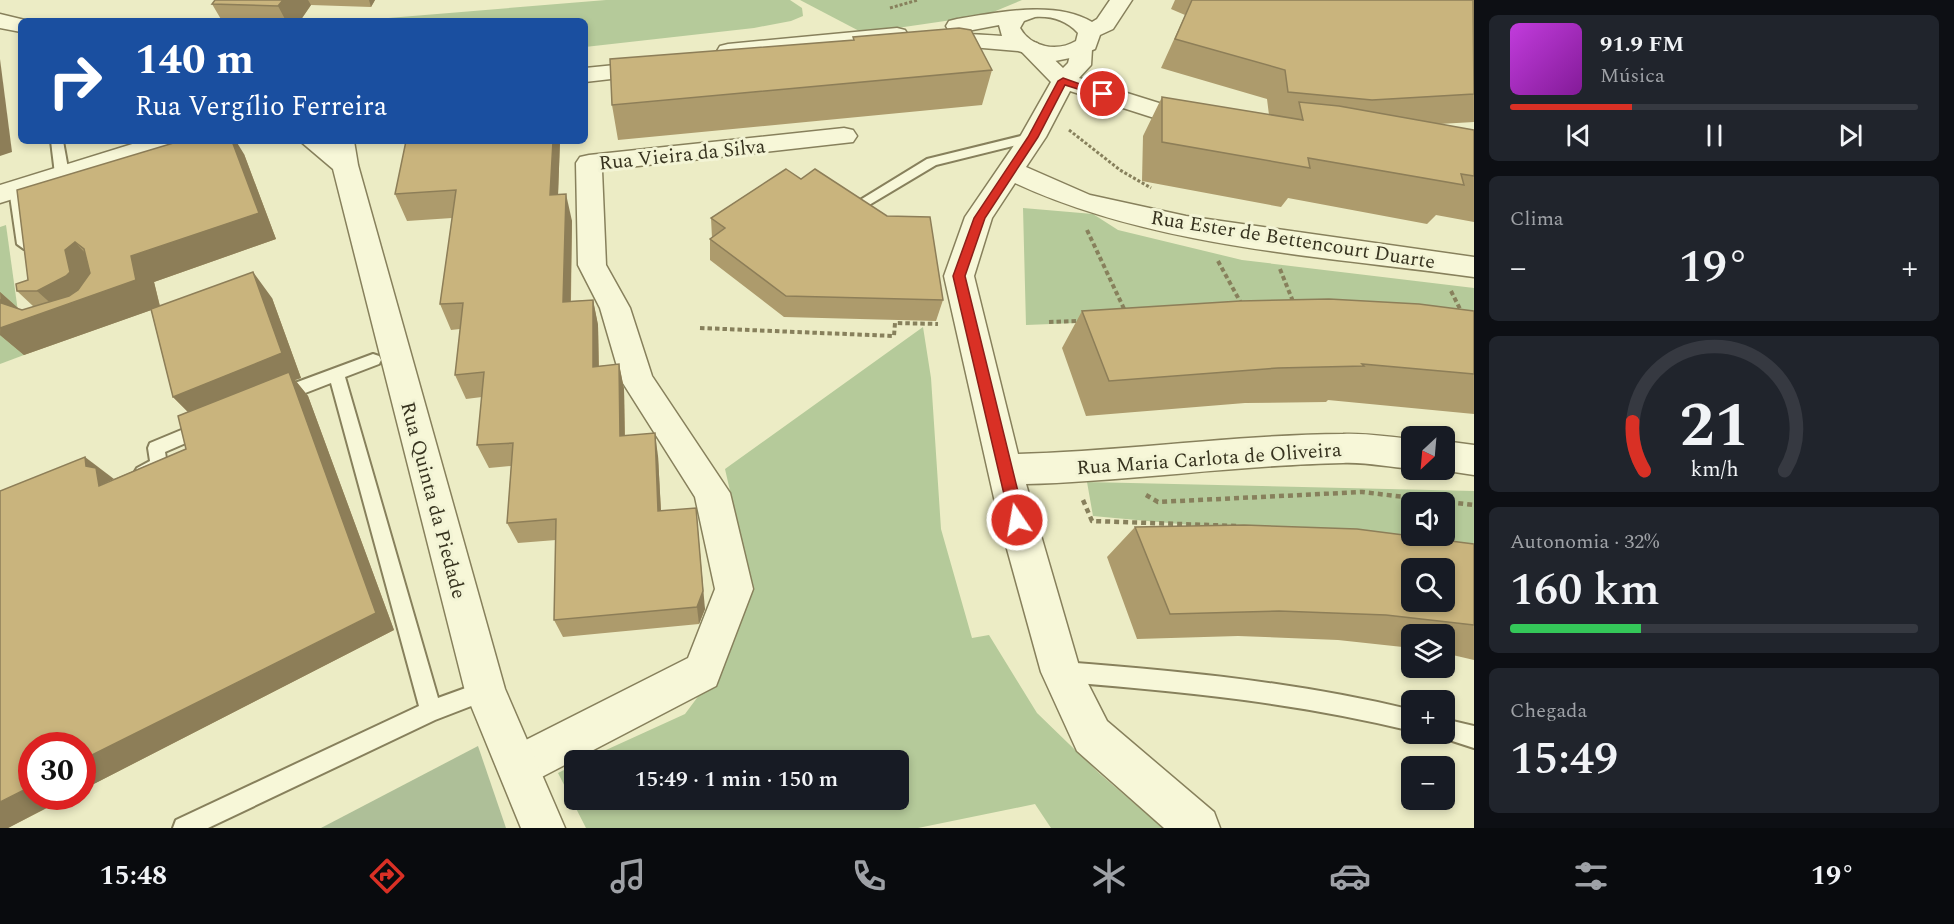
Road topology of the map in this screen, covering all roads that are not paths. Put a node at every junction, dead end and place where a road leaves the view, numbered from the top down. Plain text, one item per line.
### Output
1 (1050, 0) edge
2 (1121, 0) edge
3 (1021, 14) junction
4 (0, 21) edge
5 (18, 24) edge
6 (1085, 40) junction
7 (1025, 46) junction
8 (588, 63) edge
9 (588, 75) edge
10 (1061, 86) junction
11 (1227, 128) edge
12 (844, 136) dead end
13 (1033, 137) junction
14 (57, 144) edge
15 (159, 144) edge
16 (320, 144) edge
17 (343, 153) edge
18 (1011, 171) junction
19 (62, 174) junction
20 (8, 191) edge
21 (859, 205) edge
22 (26, 256) edge
23 (1474, 267) edge
24 (373, 360) dead end
25 (336, 373) junction
26 (262, 404) edge
27 (220, 421) edge
28 (1401, 453) edge
29 (1455, 457) edge
30 (1474, 460) edge
31 (1006, 469) junction
32 (124, 482) edge
33 (1061, 672) junction
34 (485, 691) junction
35 (431, 711) junction
36 (1401, 718) edge
37 (1455, 732) edge
38 (1474, 737) edge
39 (519, 766) junction
40 (184, 828) edge
41 (543, 828) edge
42 (1198, 828) edge

1 - 3 street
2 - 6 street
3 - 6 street
3 - 7 street
3 - 7 street
4 - 5 street
6 - 7 street
6 - 10 street
7 - 10 street
8 - 9 street
10 - 11 street
10 - 13 street
12 - 39 street, Rua Vieira da Silva
13 - 18 street
13 - 21 lane
14 - 19 lane
15 - 19 street
16 - 17 street
17 - 34 street, Rua Quinta da Piedade
18 - 23 street, Rua Ester de Bettencourt Duarte
18 - 31 street
19 - 20 street
20 - 22 lane
24 - 25 lane
25 - 26 lane
25 - 35 lane
27 - 32 lane
28 - 31 street, Rua Maria Carlota de Oliveira
29 - 30 street
31 - 33 street
33 - 36 lane
33 - 42 street
34 - 35 lane
34 - 39 street, Rua Quinta da Piedade
35 - 40 lane
37 - 38 lane
39 - 41 street, Rua Quinta da Piedade

